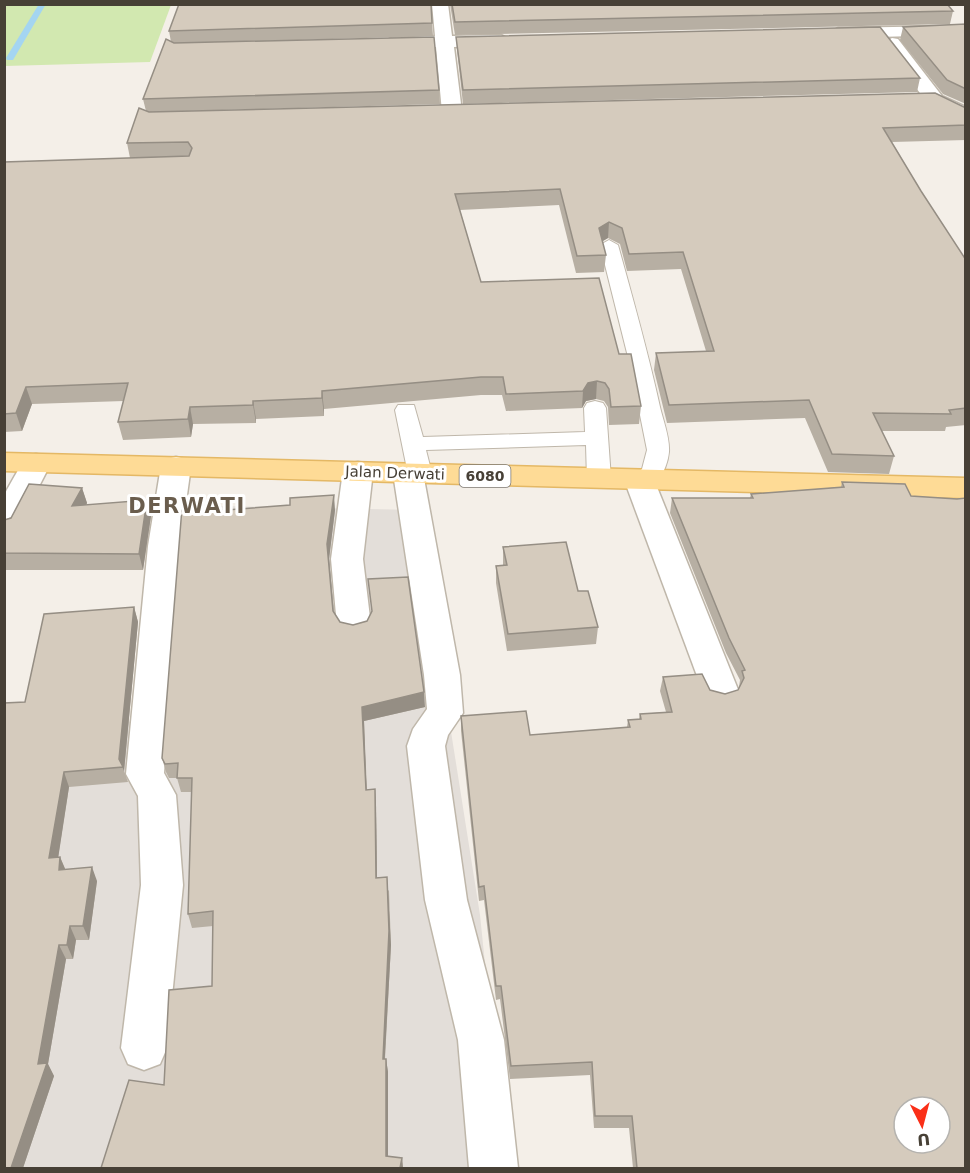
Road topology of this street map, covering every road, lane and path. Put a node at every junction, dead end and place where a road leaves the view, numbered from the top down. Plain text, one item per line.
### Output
1 (440, 4) edge
2 (955, 31) edge
3 (883, 33) junction
4 (824, 34) edge
5 (516, 40) edge
6 (445, 42) junction
7 (375, 43) edge
8 (935, 99) junction
9 (912, 100) edge
10 (452, 111) junction
11 (476, 111) edge
12 (429, 112) edge
13 (966, 115) edge
14 (609, 245) edge
15 (595, 408) dead end
16 (406, 410) dead end
17 (598, 438) junction
18 (4, 462) edge
19 (36, 463) junction
20 (414, 464) junction
21 (176, 466) junction
22 (358, 471) junction
23 (599, 479) junction
24 (640, 482) junction
25 (966, 488) edge
26 (4, 526) edge
27 (354, 626) edge
28 (720, 692) edge
29 (144, 1047) dead end
30 (494, 1168) edge

1 - 6 street
2 - 3 street
3 - 4 street
3 - 8 street
5 - 6 street
6 - 7 street
6 - 10 street
8 - 9 street
8 - 13 street
10 - 11 street
10 - 12 street
14 - 24 lane
15 - 17 lane
16 - 20 lane
17 - 20 lane
17 - 23 lane
18 - 19 main road, Jalan Derwati / 6080
19 - 21 main road, Jalan Derwati / 6080
19 - 26 street
20 - 22 main road, Jalan Derwati / 6080
20 - 23 main road, Jalan Derwati / 6080
20 - 30 street
21 - 22 main road, Jalan Derwati / 6080
21 - 29 street
22 - 27 street
23 - 24 main road, Jalan Derwati / 6080
24 - 25 main road, Jalan Derwati / 6080
24 - 28 street

